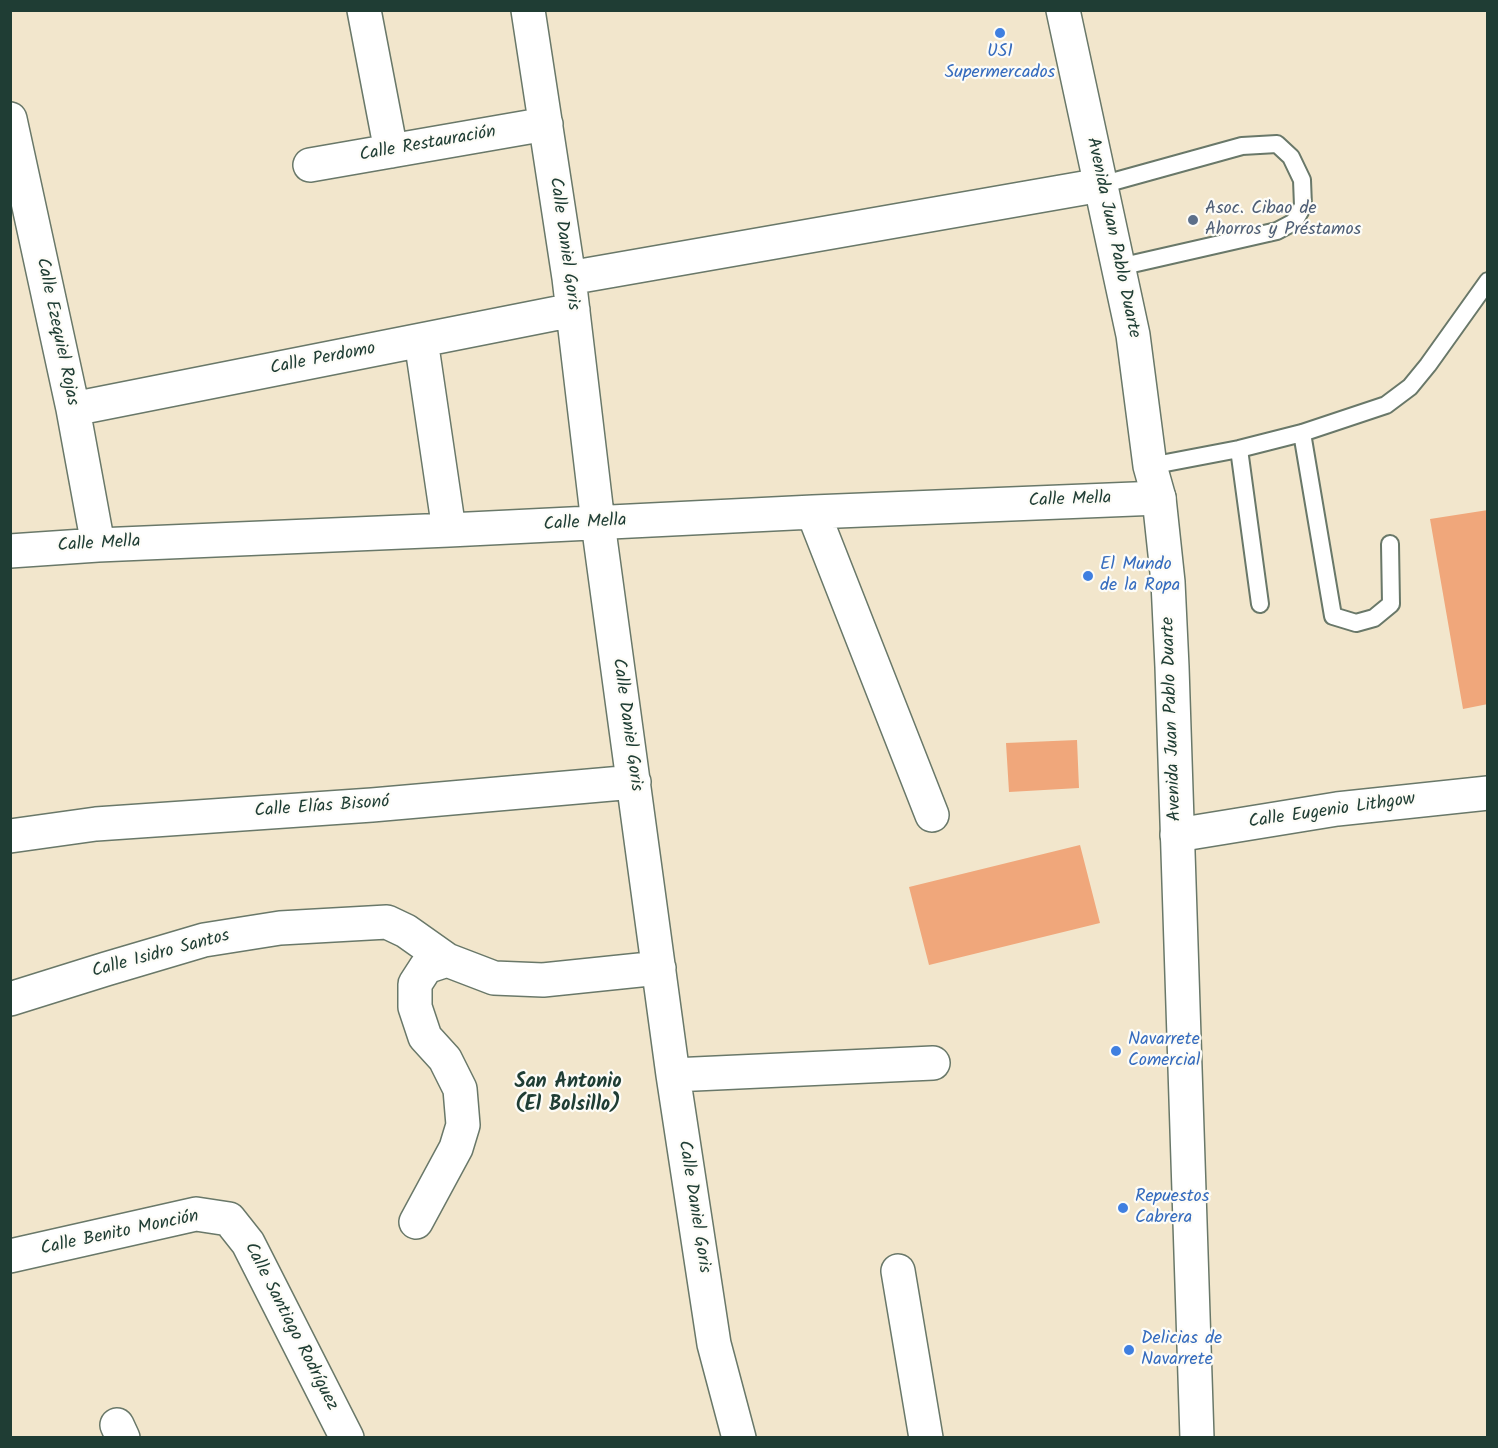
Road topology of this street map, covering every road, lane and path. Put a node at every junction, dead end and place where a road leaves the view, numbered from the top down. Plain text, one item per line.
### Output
1 (364, 10) edge
2 (528, 10) edge
3 (1063, 10) edge
4 (10, 119) edge
5 (546, 124) junction
6 (391, 151) junction
7 (310, 165) dead end
8 (1101, 185) junction
9 (1119, 267) junction
10 (569, 278) junction
11 (1488, 281) edge
12 (573, 310) junction
13 (421, 340) junction
14 (73, 409) junction
15 (1302, 433) junction
16 (1239, 449) junction
17 (1150, 466) junction
18 (1160, 498) junction
19 (813, 512) junction
20 (598, 523) junction
21 (448, 530) junction
22 (1390, 544) dead end
23 (98, 545) junction
24 (10, 551) edge
25 (1260, 604) dead end
26 (634, 782) junction
27 (1488, 793) edge
28 (932, 815) dead end
29 (1177, 835) junction
30 (10, 836) edge
31 (447, 960) junction
32 (659, 968) junction
33 (10, 999) edge
34 (933, 1063) dead end
35 (674, 1075) junction
36 (229, 1219) joint
37 (416, 1222) dead end
38 (10, 1256) edge
39 (898, 1270) dead end
40 (346, 1437) edge
41 (739, 1437) edge
42 (926, 1437) edge
43 (1197, 1437) edge

1 - 6 street
2 - 5 street, Calle Daniel Goris
3 - 8 street, Avenida Juan Pablo Duarte
4 - 14 street, Calle Ezequiel Rojas
5 - 6 street, Calle Restauración
5 - 10 street, Calle Daniel Goris
6 - 7 street, Calle Restauración
8 - 9 street, Avenida Juan Pablo Duarte
8 - 9 lane
8 - 10 street
9 - 17 street, Avenida Juan Pablo Duarte
10 - 12 street, Calle Daniel Goris
11 - 15 lane
12 - 13 street, Calle Perdomo
12 - 20 street, Calle Daniel Goris
13 - 14 street, Calle Perdomo
13 - 21 street
14 - 23 street, Calle Ezequiel Rojas
15 - 16 lane
15 - 22 lane
16 - 17 lane
16 - 25 lane
17 - 18 street, Avenida Juan Pablo Duarte
18 - 19 street, Calle Mella
18 - 29 street, Avenida Juan Pablo Duarte
19 - 20 street, Calle Mella
19 - 28 street
20 - 21 street, Calle Mella
20 - 26 street, Calle Daniel Goris
21 - 23 street, Calle Mella
23 - 24 street, Calle Mella
26 - 30 street, Calle Elías Bisonó
26 - 32 street, Calle Daniel Goris
27 - 29 street, Calle Eugenio Lithgow
29 - 43 street, Avenida Juan Pablo Duarte
31 - 32 street, Calle Isidro Santos
31 - 33 street, Calle Isidro Santos
31 - 37 street
32 - 35 street, Calle Daniel Goris
34 - 35 street
35 - 41 street, Calle Daniel Goris
36 - 38 street, Calle Benito Monción
36 - 40 street, Calle Santiago Rodríguez
39 - 42 street

